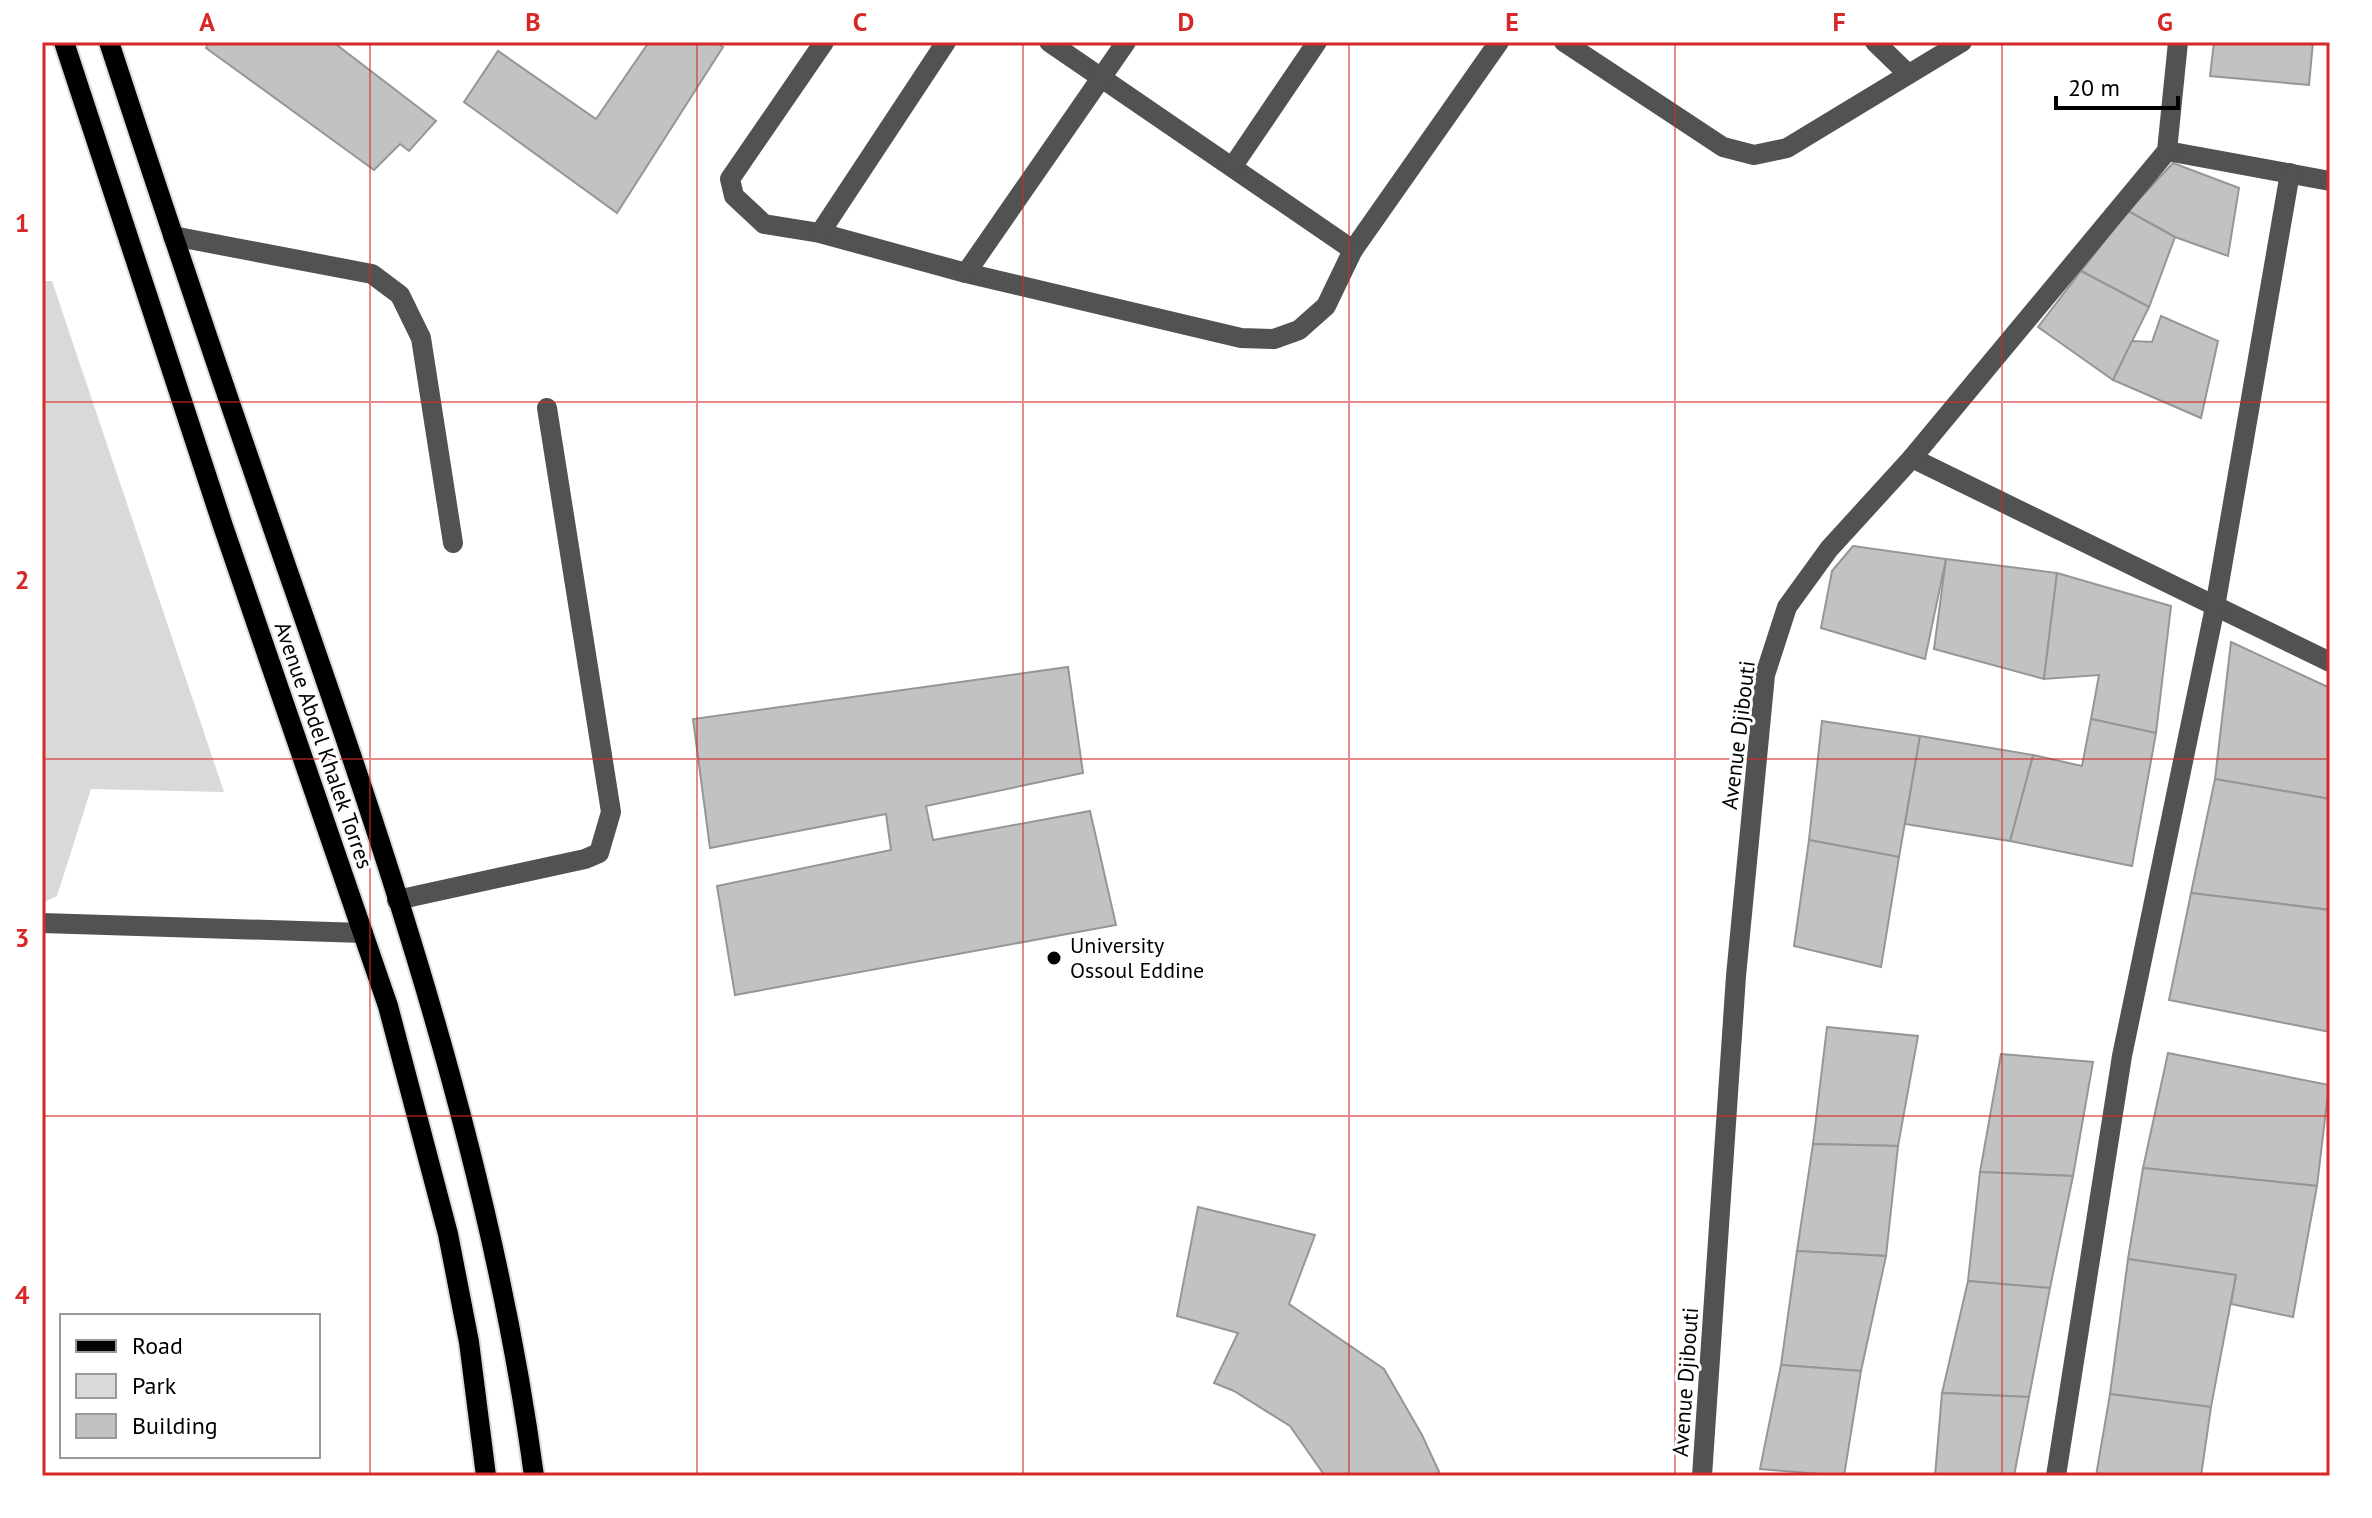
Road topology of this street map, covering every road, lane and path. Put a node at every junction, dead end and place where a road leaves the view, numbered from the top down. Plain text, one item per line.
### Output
1 (64, 42) edge
2 (109, 42) edge
3 (824, 42) edge
4 (946, 42) edge
5 (1049, 42) edge
6 (1126, 42) edge
7 (1317, 42) edge
8 (1499, 42) edge
9 (1564, 42) edge
10 (1875, 42) edge
11 (1962, 42) edge
12 (2178, 42) edge
13 (1908, 74) junction
14 (1101, 77) junction
15 (2167, 151) junction
16 (1233, 166) junction
17 (2290, 173) junction
18 (2330, 181) edge
19 (820, 233) junction
20 (173, 236) junction
21 (1353, 250) junction
22 (966, 273) junction
23 (547, 408) dead end
24 (1912, 458) junction
25 (453, 543) dead end
26 (2215, 607) junction
27 (2330, 662) edge
28 (397, 900) junction
29 (42, 923) edge
30 (363, 933) junction
31 (486, 1476) edge
32 (534, 1476) edge
33 (1702, 1476) edge
34 (2056, 1476) edge

1 - 30 main road, Avenue Abdel Khalek Torres
2 - 20 main road, Avenue Abdel Khalek Torres
3 - 19 street
4 - 19 street
5 - 14 street
6 - 14 street
7 - 16 street
8 - 21 street
9 - 13 street
10 - 13 street
11 - 13 street
12 - 15 street
14 - 16 street
14 - 22 street
15 - 17 street
15 - 24 street, Avenue Djibouti
16 - 21 street
17 - 18 street
17 - 26 street
19 - 22 street
20 - 25 street
20 - 28 main road, Avenue Abdel Khalek Torres
21 - 22 street
23 - 28 street
24 - 26 street
24 - 33 street, Avenue Djibouti
26 - 27 street
26 - 34 street
28 - 32 main road, Avenue Abdel Khalek Torres
29 - 30 street
30 - 31 main road, Avenue Abdel Khalek Torres

